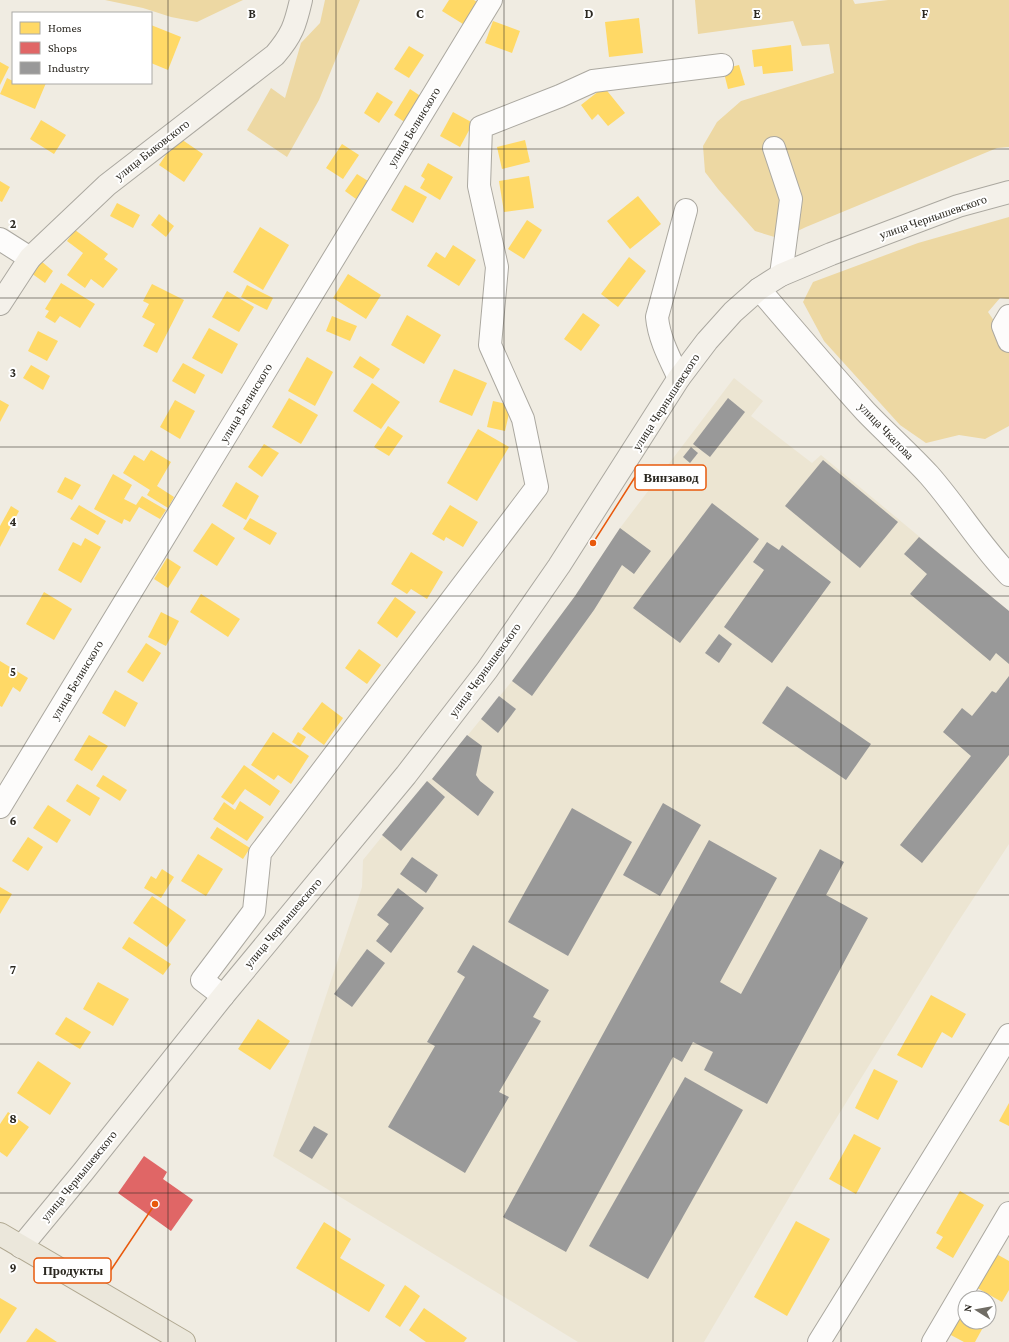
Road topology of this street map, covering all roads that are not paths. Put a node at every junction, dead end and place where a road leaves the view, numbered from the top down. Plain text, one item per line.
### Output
1 (301, 0) edge
2 (491, 0) edge
3 (722, 65) dead end
4 (774, 148) dead end
5 (1009, 192) edge
6 (686, 210) dead end
7 (0, 239) edge
8 (30, 258) junction
9 (781, 275) junction
10 (759, 289) junction
11 (0, 304) edge
12 (1009, 316) edge
13 (1009, 341) edge
14 (679, 378) junction
15 (1009, 575) edge
16 (0, 807) edge
17 (223, 996) junction
18 (1009, 1035) edge
19 (1009, 1213) edge
20 (0, 1234) edge
21 (21, 1247) junction
22 (173, 1339) edge
23 (820, 1342) edge
24 (933, 1342) edge

1 - 8 main road, улица Быковского
2 - 16 street, улица Белинского
3 - 17 street
4 - 9 street
5 - 9 main road, улица Чернышевского
6 - 14 street
7 - 8 street
8 - 11 main road, улица Быковского
9 - 10 main road, улица Чернышевского
10 - 14 main road, улица Чернышевского
10 - 15 street, улица Чкалова
12 - 13 street
14 - 17 main road, улица Чернышевского
17 - 21 main road, улица Чернышевского
18 - 23 street
19 - 24 street
20 - 21 main road
21 - 22 main road

